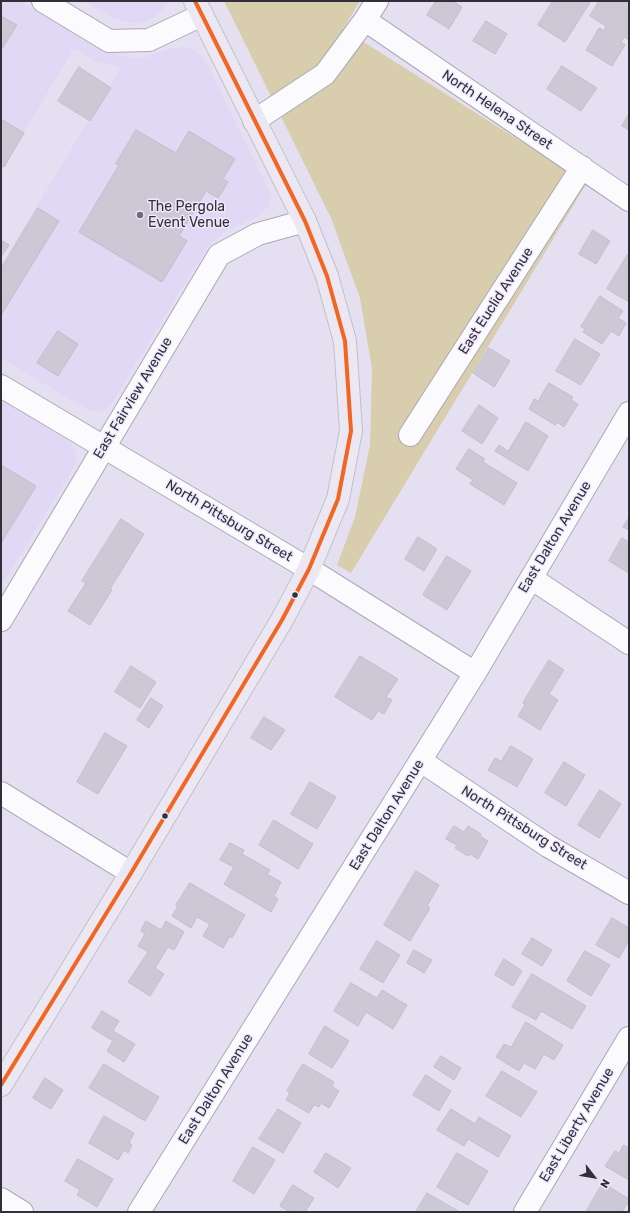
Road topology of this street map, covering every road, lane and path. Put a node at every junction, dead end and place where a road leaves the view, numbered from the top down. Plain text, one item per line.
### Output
1 (43, 1) edge
2 (377, 1) edge
3 (199, 8) edge
4 (365, 20) junction
5 (254, 120) junction
6 (582, 167) junction
7 (629, 200) edge
8 (305, 221) junction
9 (1, 386) edge
10 (629, 413) edge
11 (410, 435) dead end
12 (104, 447) junction
13 (309, 569) junction
14 (531, 578) junction
15 (1, 620) edge
16 (629, 643) edge
17 (475, 673) junction
18 (421, 761) junction
19 (1, 793) edge
20 (131, 873) junction
21 (629, 893) edge
22 (629, 1038) edge
23 (1, 1085) edge
24 (1, 1199) edge
25 (22, 1212) edge
26 (140, 1212) edge
27 (525, 1212) edge

1 - 3 street
2 - 4 street
3 - 5 main road
4 - 5 street
4 - 6 street, North Helena Street
5 - 8 main road
6 - 7 street, North Helena Street
6 - 11 street, East Euclid Avenue
8 - 12 street, East Fairview Avenue
8 - 13 main road
9 - 12 street, North Pittsburg Street
10 - 14 street, East Dalton Avenue
12 - 13 street, North Pittsburg Street
12 - 15 street, East Fairview Avenue
13 - 17 street, North Pittsburg Street
13 - 20 main road
14 - 16 street
14 - 17 street, East Dalton Avenue
17 - 18 street, East Dalton Avenue
18 - 21 street, North Pittsburg Street
18 - 26 street, East Dalton Avenue
19 - 20 street
20 - 23 main road
22 - 27 street, East Liberty Avenue
24 - 25 street

